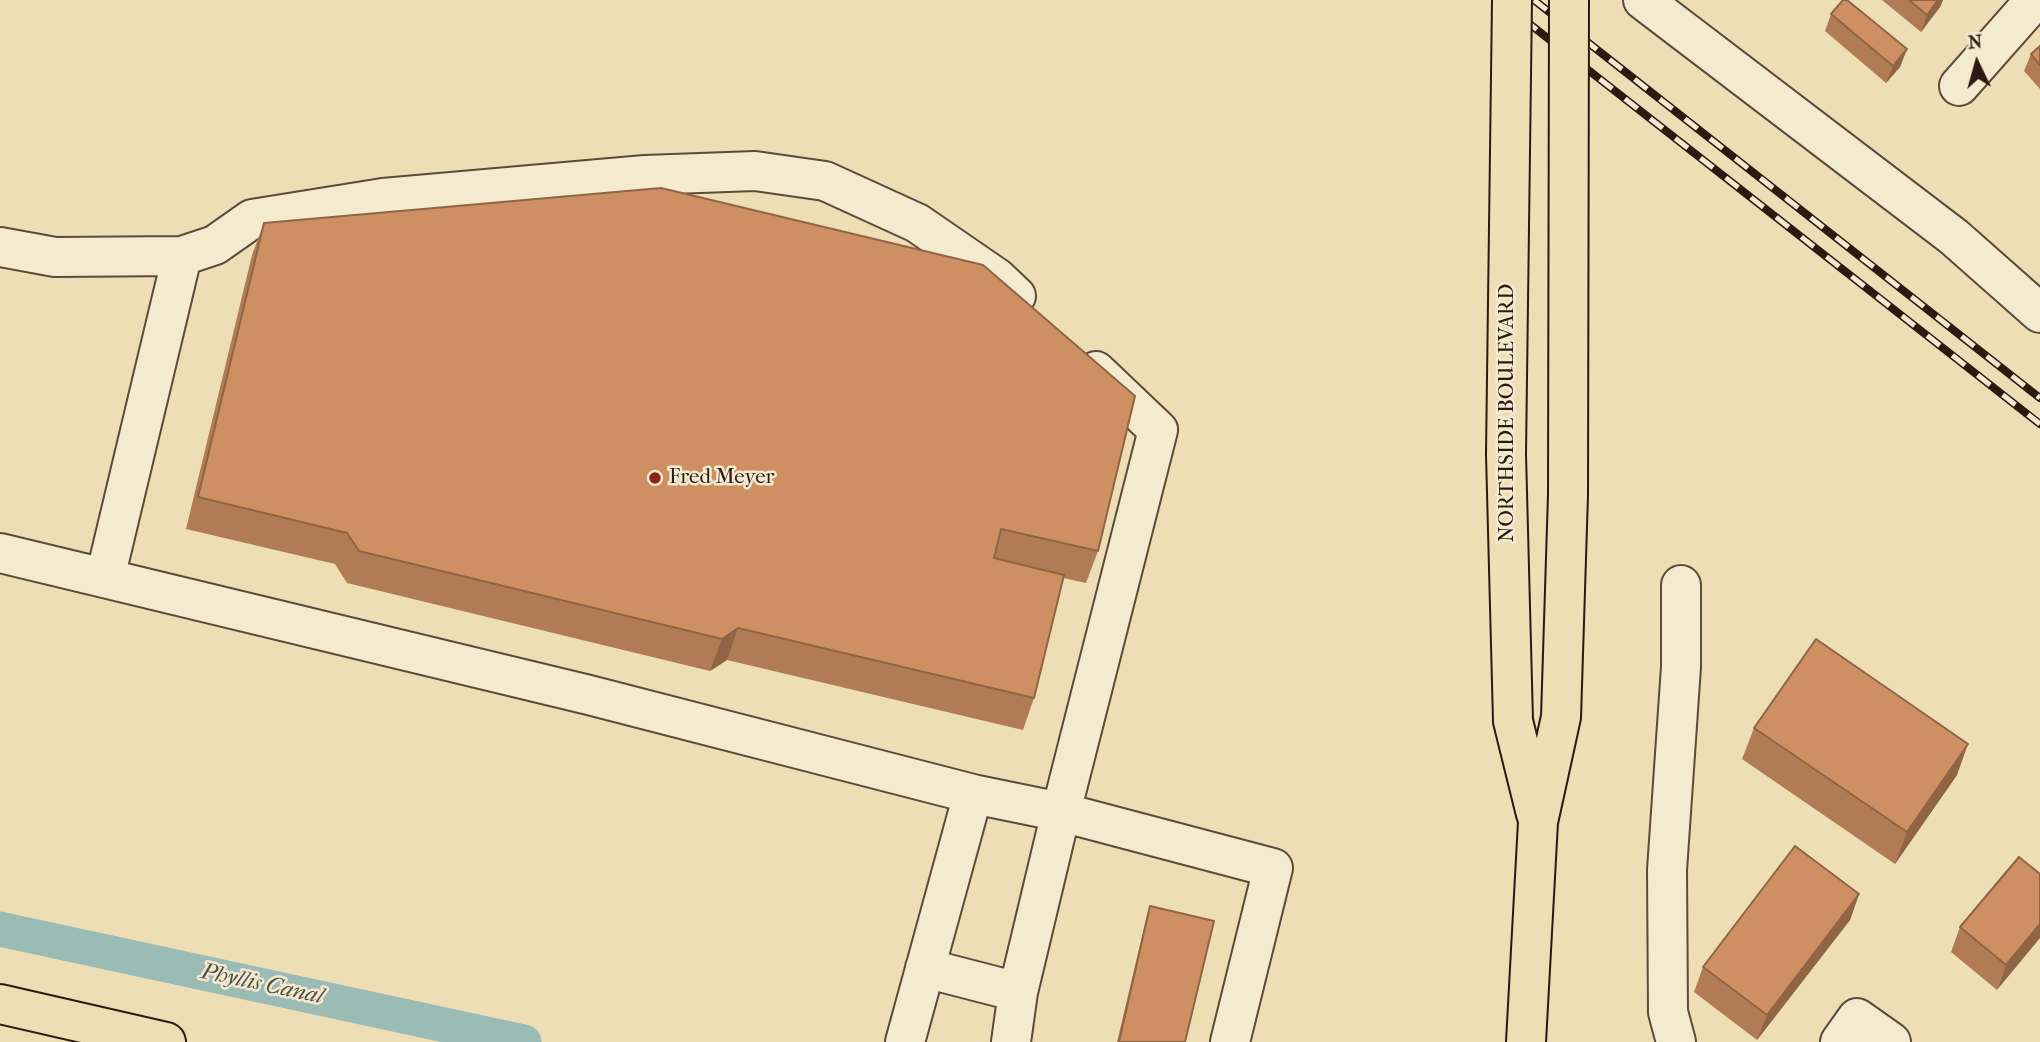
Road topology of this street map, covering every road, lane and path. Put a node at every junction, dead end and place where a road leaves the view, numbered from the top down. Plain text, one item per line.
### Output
1 (1512, 0) edge
2 (1569, 0) edge
3 (1643, 0) edge
4 (2035, 0) edge
5 (1959, 86) dead end
6 (0, 247) edge
7 (182, 256) junction
8 (2040, 313) edge
9 (1038, 316) edge
10 (1068, 345) edge
11 (0, 553) edge
12 (105, 578) junction
13 (1681, 585) dead end
14 (973, 794) junction
15 (1061, 812) junction
16 (1538, 822) junction
17 (925, 968) junction
18 (1018, 992) junction
19 (0, 1003) edge
20 (166, 1042) edge
21 (905, 1042) edge
22 (1012, 1042) edge
23 (1230, 1042) edge
24 (1526, 1042) edge
25 (1676, 1042) edge
26 (1840, 1042) edge
27 (1891, 1042) edge

1 - 16 main road, NORTHSIDE BOULEVARD, bridge
2 - 16 main road, NORTHSIDE BOULEVARD, bridge
3 - 8 lane
4 - 5 lane
6 - 7 lane
7 - 9 lane
7 - 12 lane
10 - 15 lane
11 - 12 lane
12 - 14 lane
13 - 25 lane
14 - 15 lane
14 - 17 lane
15 - 18 lane
15 - 23 lane
16 - 24 main road, NORTHSIDE BOULEVARD
17 - 18 lane
17 - 21 lane
18 - 22 lane
19 - 20 main road
26 - 27 lane

